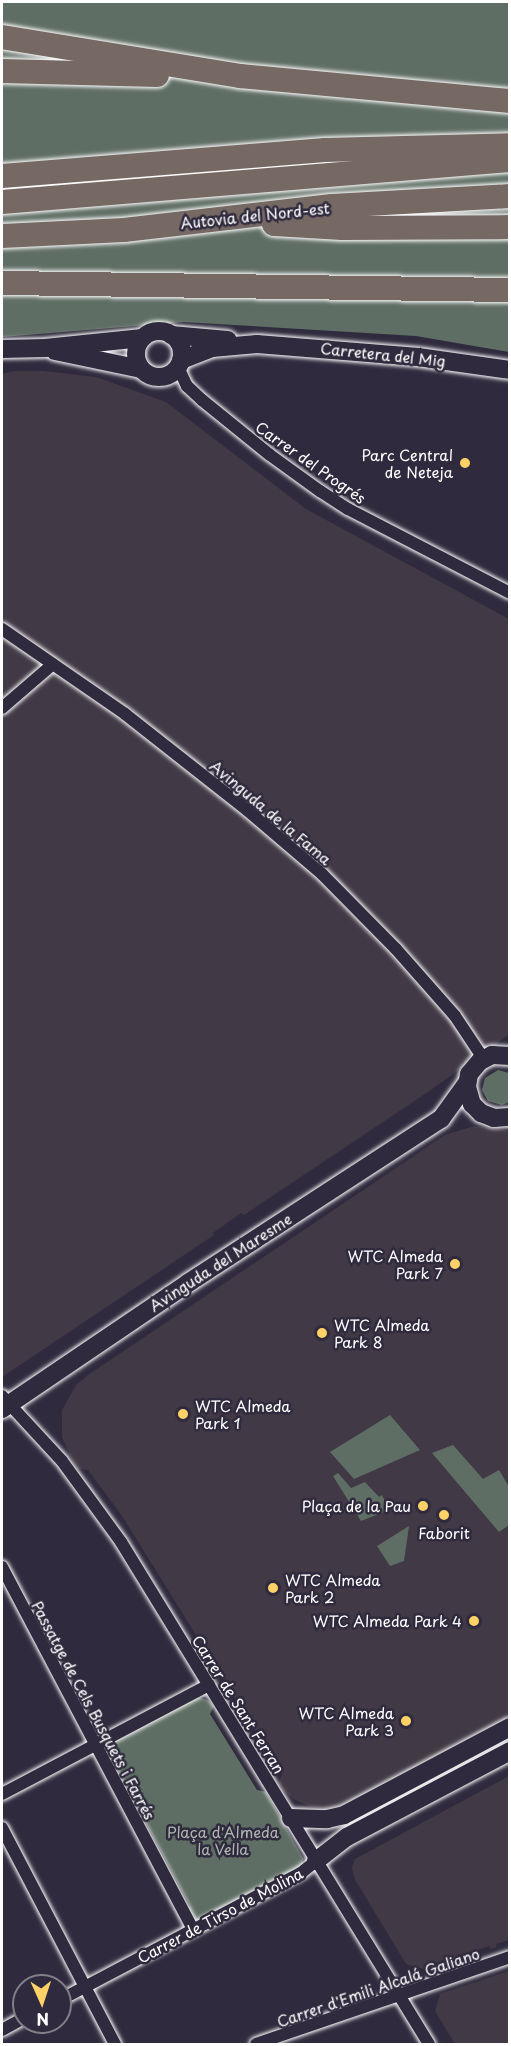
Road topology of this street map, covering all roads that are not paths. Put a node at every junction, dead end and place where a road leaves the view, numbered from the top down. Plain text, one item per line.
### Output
1 (2, 37) edge
2 (2, 71) edge
3 (62, 73) junction
4 (240, 76) junction
5 (2, 77) edge
6 (510, 101) edge
7 (510, 145) edge
8 (510, 160) edge
9 (2, 176) edge
10 (510, 196) edge
11 (2, 202) edge
12 (208, 220) junction
13 (510, 227) edge
14 (2, 236) edge
15 (2, 283) edge
16 (510, 290) edge
17 (171, 335) junction
18 (142, 338) junction
19 (256, 344) junction
20 (45, 348) junction
21 (2, 349) edge
22 (180, 364) junction
23 (141, 369) junction
24 (510, 370) edge
25 (510, 593) edge
26 (2, 629) edge
27 (53, 664) junction
28 (2, 708) edge
29 (509, 1055) edge
30 (483, 1058) junction
31 (467, 1083) junction
32 (481, 1113) junction
33 (510, 1117) edge
34 (441, 1119) junction
35 (4, 1403) edge
36 (2, 1567) edge
37 (209, 1685) junction
38 (510, 1727) edge
39 (95, 1745) junction
40 (510, 1751) edge
41 (2, 1794) edge
42 (291, 1818) junction
43 (2, 1828) edge
44 (316, 1861) junction
45 (193, 1930) junction
46 (510, 1957) edge
47 (85, 1987) junction
48 (72, 1994) edge
49 (398, 1995) junction
50 (115, 2044) edge
51 (256, 2044) edge
52 (429, 2044) edge

1 - 4 highway
2 - 3 highway
3 - 4 highway
3 - 5 highway
4 - 6 highway
7 - 9 highway
8 - 11 highway
10 - 12 highway, Autovia del Nord-est
12 - 13 highway
12 - 14 highway, Autovia del Nord-est
15 - 16 highway
17 - 18 street
17 - 19 street, Carretera del Mig
17 - 22 street
18 - 20 street
18 - 23 street
19 - 22 street, Carretera del Mig
19 - 24 street, Carretera del Mig
20 - 21 street
20 - 23 street
22 - 23 street
22 - 25 street, Carrer del Progrés
26 - 27 street, Avinguda de la Fama
27 - 28 street
27 - 30 street, Avinguda de la Fama
29 - 30 street
30 - 31 street, Avinguda del Maresme
31 - 32 street
31 - 34 street, Avinguda del Maresme
32 - 33 street, Avinguda del Maresme
32 - 34 street, Avinguda del Maresme
34 - 35 street, Avinguda del Maresme
35 - 37 street, Carrer de Sant Ferran
36 - 39 street, Passatge de Cels Busquets i Farrés
37 - 39 street
37 - 42 street, Carrer de Sant Ferran
38 - 42 street
39 - 41 street
39 - 45 street, Passatge de Cels Busquets i Farrés
40 - 44 street, Carrer de Tirso de Molina
42 - 44 street, Carrer de Sant Ferran
43 - 47 street
44 - 45 street, Carrer de Tirso de Molina
44 - 49 street, Carrer de Sant Ferran
45 - 47 street, Carrer de Tirso de Molina
46 - 49 street, Carrer d'Emili Alcalá Galiano
47 - 48 street, Carrer de Tirso de Molina
47 - 50 street
49 - 51 street, Carrer d'Emili Alcalá Galiano
49 - 52 street, Carrer de Sant Ferran

